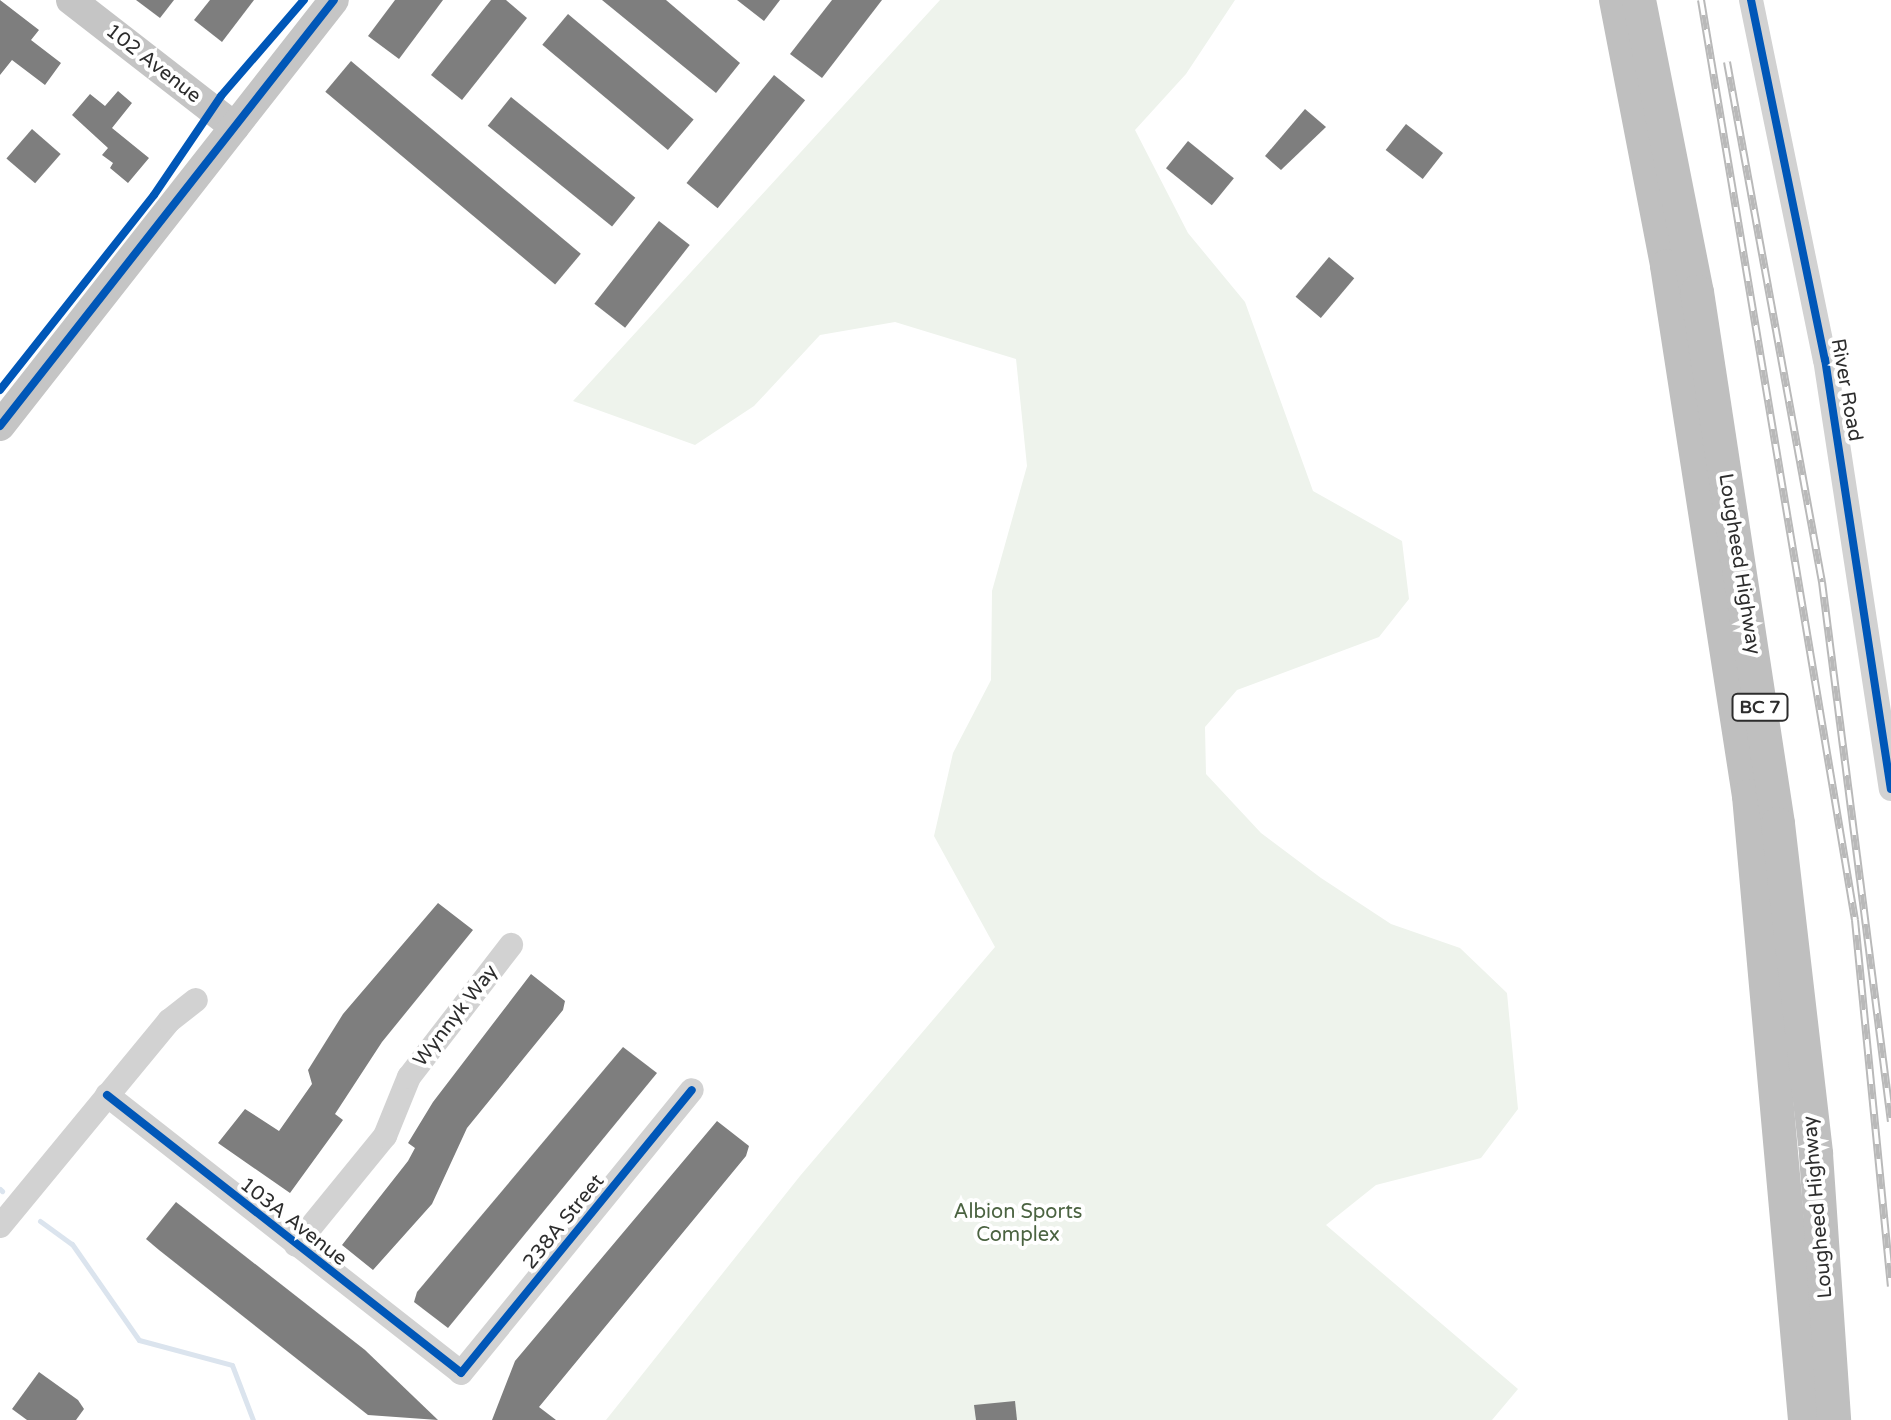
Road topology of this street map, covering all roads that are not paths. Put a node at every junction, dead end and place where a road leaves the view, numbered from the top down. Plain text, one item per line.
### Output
1 (71, 0) edge
2 (334, 0) edge
3 (1616, 0) edge
4 (1639, 0) edge
5 (1751, 0) edge
6 (235, 127) junction
7 (0, 426) edge
8 (1891, 789) edge
9 (511, 945) dead end
10 (196, 1000) dead end
11 (692, 1090) dead end
12 (107, 1095) junction
13 (0, 1226) edge
14 (296, 1245) junction
15 (461, 1373) joint
16 (1805, 1420) edge
17 (1834, 1420) edge

1 - 6 main road, 102 Avenue
2 - 6 main road
3 - 16 highway, Lougheed Highway / BC 7
4 - 17 highway, Lougheed Highway / BC 7
5 - 8 street, River Road
6 - 7 main road
9 - 14 street, Wynnyk Way
10 - 12 street
11 - 15 street, 238A Street
12 - 13 street
12 - 14 street, 103A Avenue
14 - 15 street, 103A Avenue

